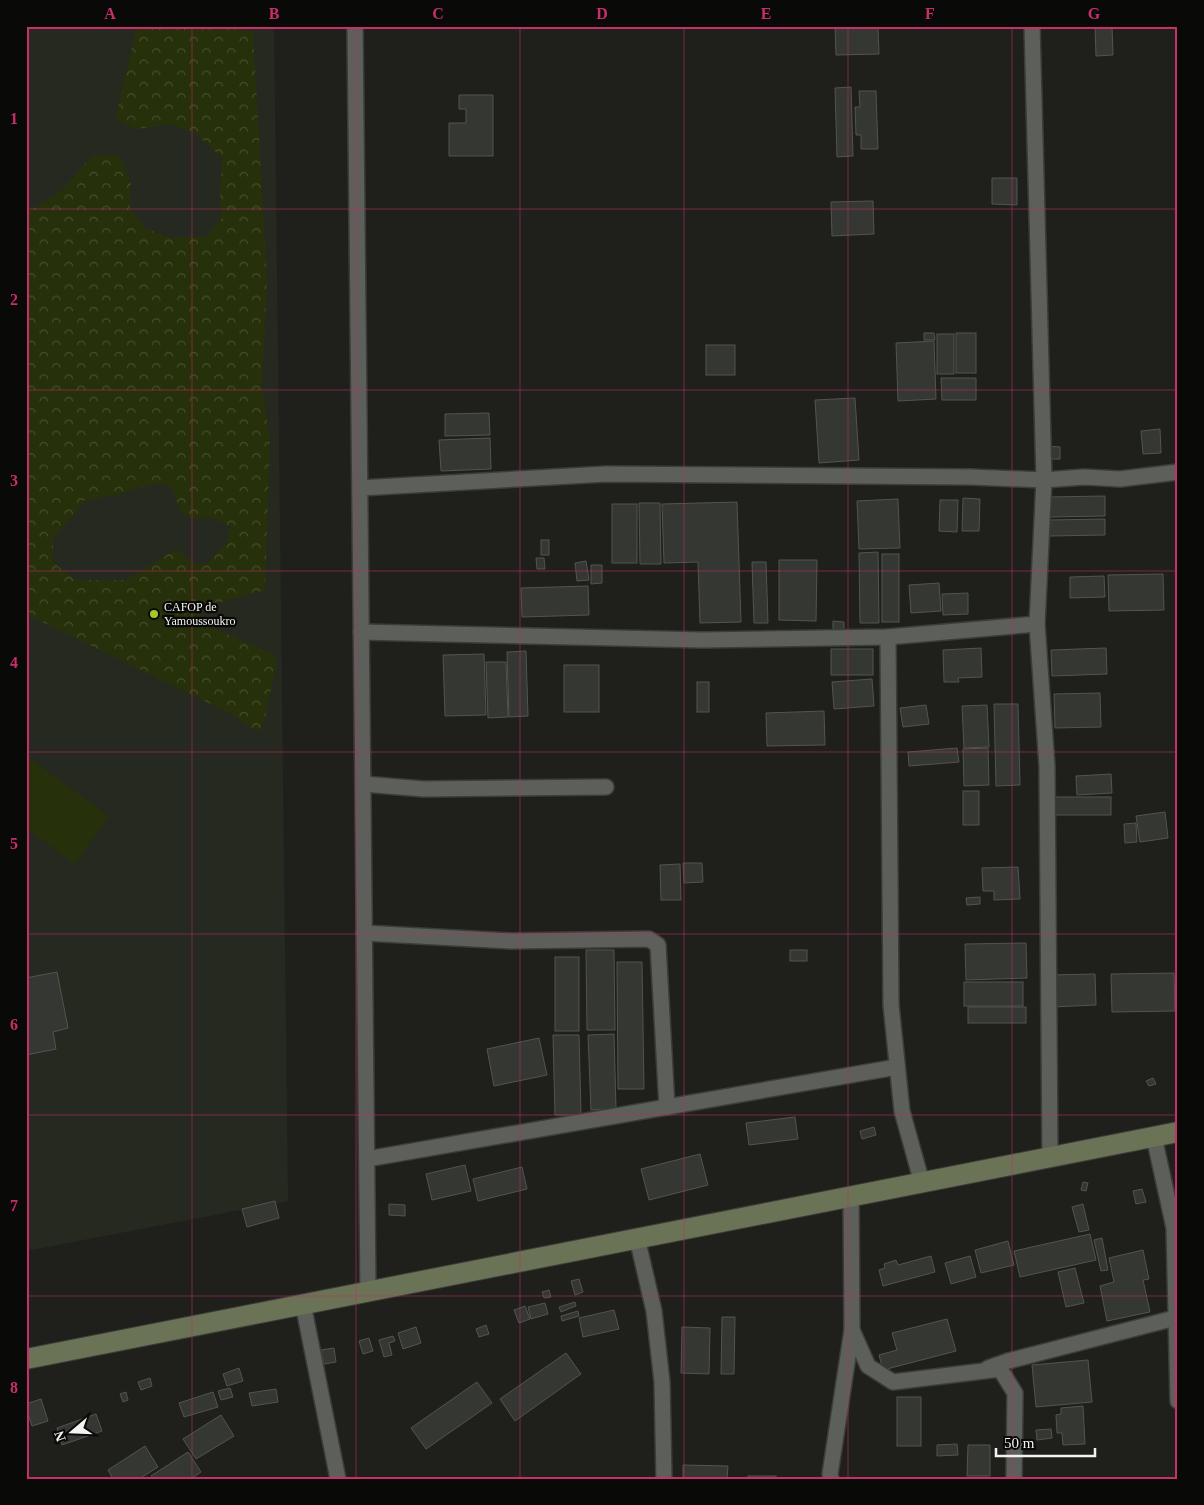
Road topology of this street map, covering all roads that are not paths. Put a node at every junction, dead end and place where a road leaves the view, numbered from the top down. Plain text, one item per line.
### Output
1 (355, 26) edge
2 (1032, 26) edge
3 (1178, 472) edge
4 (1044, 480) junction
5 (360, 488) junction
6 (1037, 624) junction
7 (361, 632) junction
8 (888, 636) junction
9 (363, 784) junction
10 (606, 787) dead end
11 (364, 933) junction
12 (898, 1067) junction
13 (667, 1106) junction
14 (1178, 1132) edge
15 (1154, 1137) junction
16 (1050, 1158) junction
17 (366, 1159) junction
18 (922, 1183) junction
19 (851, 1197) junction
20 (638, 1238) junction
21 (368, 1292) junction
22 (304, 1304) junction
23 (1175, 1318) junction
24 (852, 1330) junction
25 (26, 1358) edge
26 (981, 1371) junction
27 (1178, 1400) edge
28 (338, 1479) edge
29 (664, 1479) edge
30 (831, 1479) edge
31 (1014, 1479) edge

1 - 5 street
2 - 4 street
3 - 4 street
4 - 5 street
4 - 6 street
5 - 7 street
6 - 8 street
6 - 16 street
7 - 8 street
7 - 9 street
8 - 12 street
9 - 10 street
9 - 11 street
11 - 13 street
11 - 17 street
12 - 13 street
12 - 18 street
13 - 17 street
14 - 15 street
15 - 16 street
15 - 23 street
16 - 18 street
17 - 21 street
18 - 19 street
19 - 20 street
19 - 24 street
20 - 21 street
20 - 29 street
21 - 22 street
22 - 25 street
22 - 28 street
23 - 26 street
23 - 27 street
24 - 26 street
24 - 30 street
26 - 31 street

